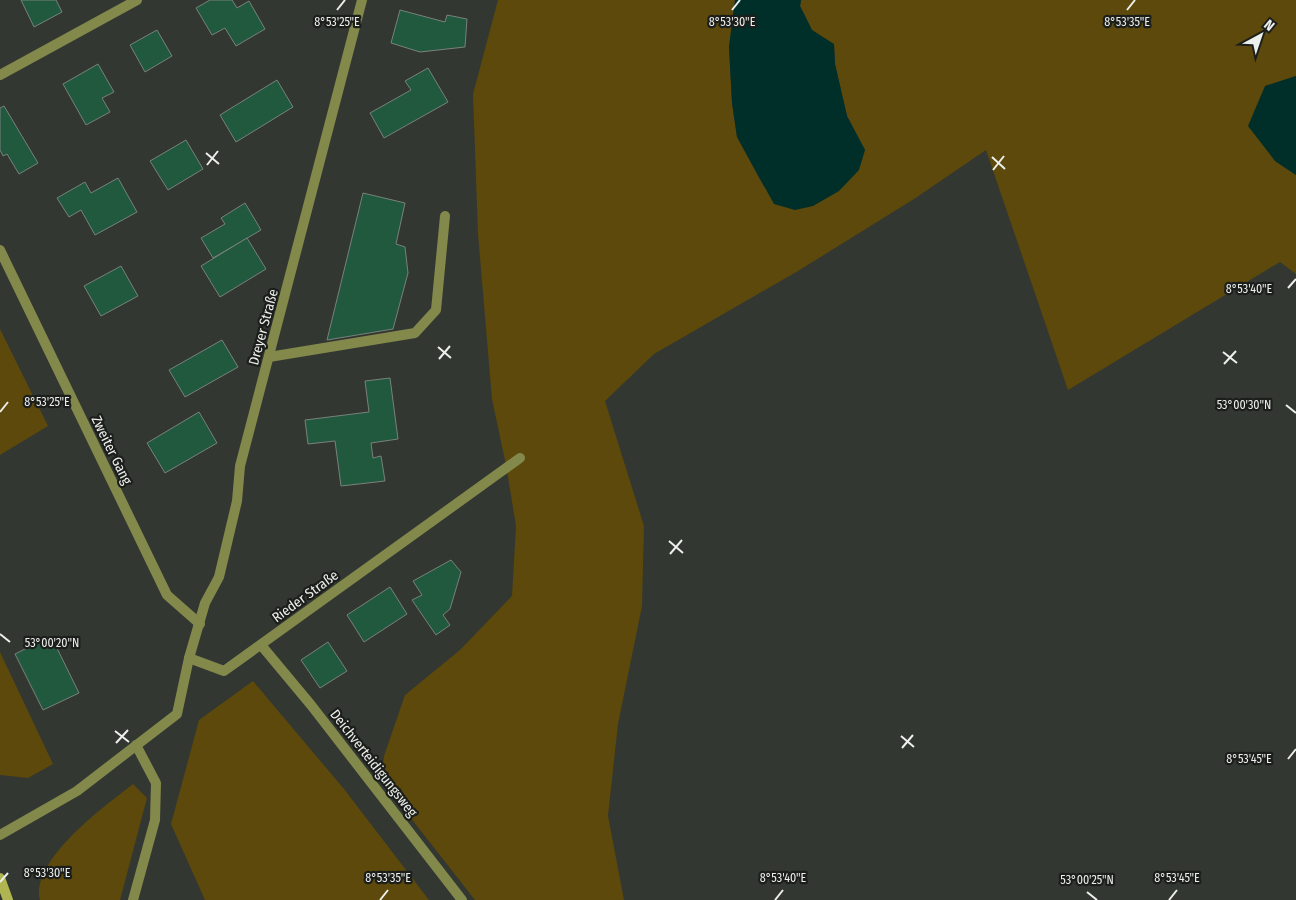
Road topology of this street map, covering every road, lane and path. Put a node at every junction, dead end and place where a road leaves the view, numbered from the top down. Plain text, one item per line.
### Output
1 (136, 0) edge
2 (362, 0) edge
3 (0, 75) edge
4 (445, 216) dead end
5 (0, 250) edge
6 (269, 357) junction
7 (520, 458) dead end
8 (200, 624) junction
9 (261, 645) junction
10 (189, 658) junction
11 (136, 745) junction
12 (0, 835) edge
13 (0, 878) edge
14 (8, 900) edge
15 (133, 900) edge
16 (462, 900) edge

1 - 3 street
2 - 6 street, Dreyer Straße
4 - 6 street
5 - 8 street, Zweiter Gang
6 - 8 street, Dreyer Straße
7 - 9 street, Rieder Straße
8 - 10 street, Dreyer Straße
9 - 10 street, Rieder Straße
9 - 16 street, Deichverteidigungsweg
10 - 11 street
11 - 12 street
11 - 15 street
13 - 14 main road

